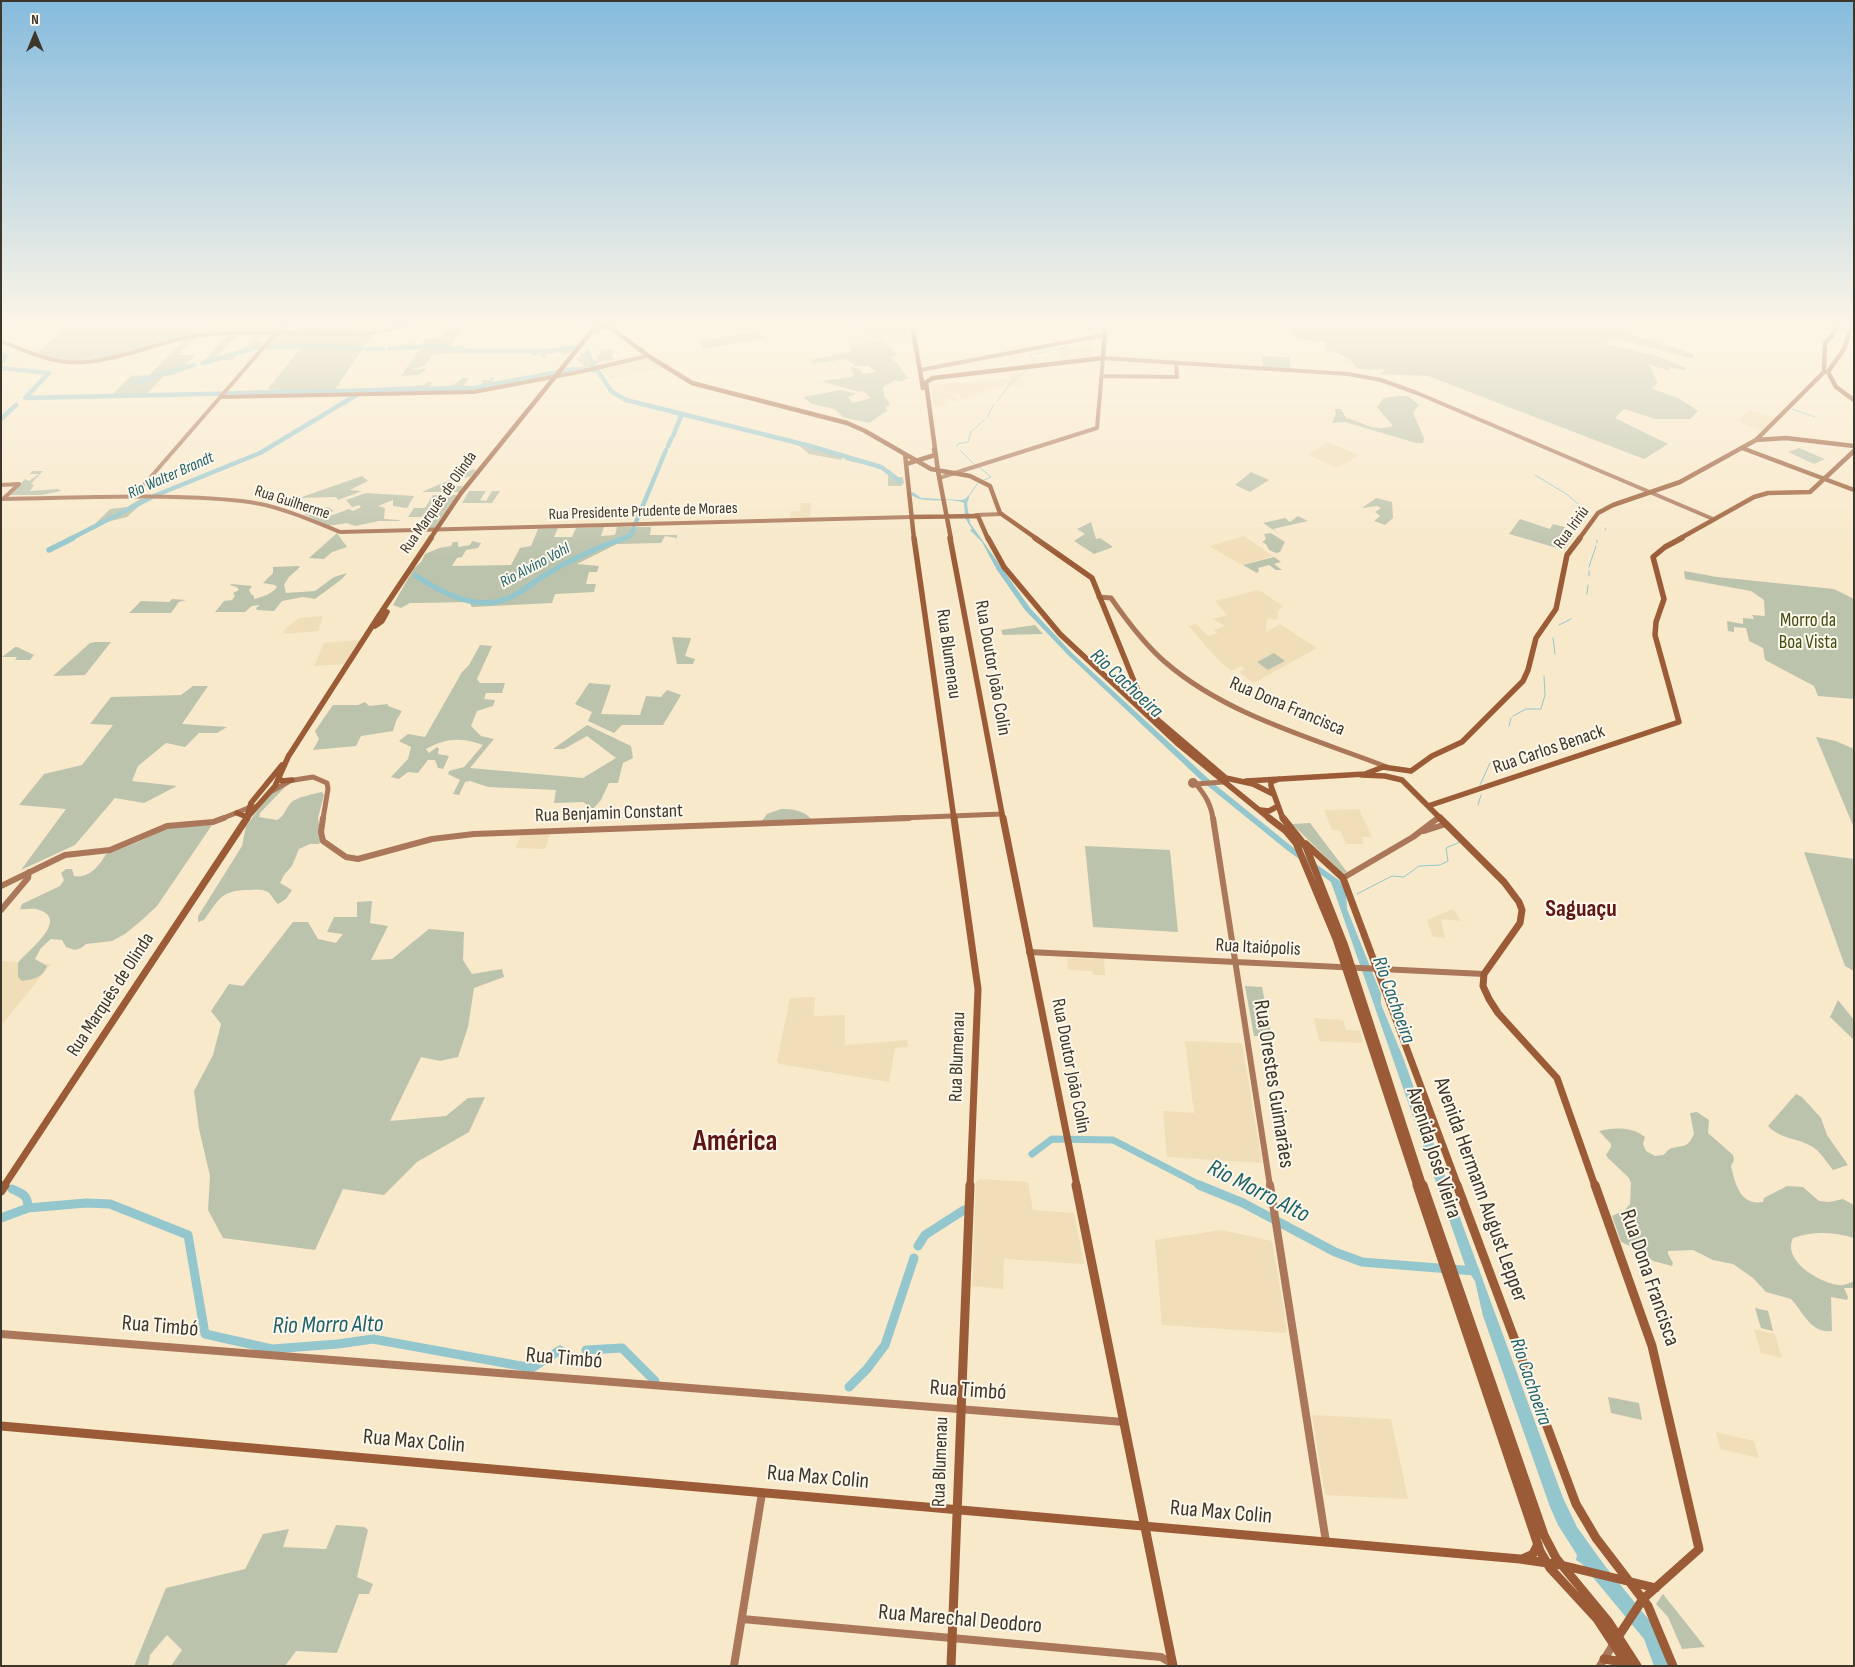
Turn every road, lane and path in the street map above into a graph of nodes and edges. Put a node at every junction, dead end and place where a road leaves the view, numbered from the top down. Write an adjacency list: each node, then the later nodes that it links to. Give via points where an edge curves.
1 (216, 403): 25 (main road)
2 (533, 403): 31 (main road, Rua Marquês de Olinda, via 463,490)
3 (769, 403): 13 (main road, via 847,423)
4 (929, 403): 14 (main road, Rua Doutor João Colin)
5 (1100, 403): 18 (main road, via 1098,428)
6 (1438, 403): 24 (main road)
7 (1794, 403): 8 (main road)
8 (1756, 440): 9 (main road, Rua Iririú, via 1786,438); 11 (main road, Rua Iririú)
9 (1846, 444): 10 (main road, Rua Iririú); 12 (main road)
10 (1854, 446)
11 (1742, 448): 21 (main road); 24 (main road, Rua Iririú, via 1680,482)
12 (1853, 451): 21 (main road)
13 (905, 454): 15 (main road); 16 (main road, Rua Blumenau)
14 (935, 457): 15 (main road); 17 (main road, Rua Doutor João Colin)
15 (917, 461): 16 (main road); 17 (main road)
16 (906, 464): 29 (main road, Rua Blumenau)
17 (938, 472): 19 (main road); 20 (main road, Rua Doutor João Colin)
18 (960, 472): 19 (main road); 26 (main road, via 992,487 997,508)
19 (951, 473): 20 (main road)
20 (939, 478): 28 (main road, Rua Doutor João Colin)
21 (1824, 479): 23 (main road); 30 (main road, via 1807,493 1768,493 1751,498)
22 (1, 484): 25 (main road, Rua Guilherme, via 19,484 4,499)
23 (1854, 490)
24 (1650, 492): 30 (main road); 39 (main road, Rua Iririú, via 1598,513 1569,552 1554,613 1536,638 1528,670 1520,684 1462,742 1410,771)
25 (135, 496): 32 (main road, Rua Guilherme, via 248,502 298,515)
26 (1002, 514): 27 (main road); 33 (main road, via 1092,578)
27 (976, 515): 28 (main road, Rua Presidente Prudente de Moraes); 36 (main road, Avenida José Vieira, via 981,519 998,559 1019,587 1060,634)
28 (946, 516): 29 (main road, Rua Presidente Prudente de Moraes); 58 (main road, Rua Doutor João Colin)
29 (911, 517): 31 (main road, Rua Presidente Prudente de Moraes); 59 (main road, Rua Blumenau)
30 (1713, 519): 55 (main road, Rua Carlos Benack, via 1654,555 1653,562 1664,599 1655,634 1679,722)
31 (436, 530): 32 (main road, Rua Presidente Prudente de Moraes); 37 (main road, Rua Marquês de Olinda)
32 (340, 532)
33 (1098, 594): 34 (main road); 35 (main road)
34 (1109, 597): 38 (main road, Rua Dona Francisca, via 1164,662 1230,705)
35 (1142, 699): 36 (main road, via 1130,692); 47 (main road, via 1158,720 1190,749 1222,775)
36 (1134, 704): 46 (main road, Avenida José Vieira)
37 (289, 755): 43 (main road, Rua Marquês de Olinda); 49 (main road, Rua Marquês de Olinda)
38 (1369, 760): 39 (main road, Rua Dona Francisca); 40 (main road, Rua Dona Francisca)
39 (1387, 767): 40 (main road, Rua Iririú)
40 (1377, 769): 41 (main road, Rua Iririú); 42 (main road, Rua Dona Francisca)
41 (1362, 775): 42 (main road); 44 (main road)
42 (1381, 776): 55 (main road, via 1402,780)
43 (279, 778): 45 (main road, via 282,781); 48 (main road, Rua Marquês de Olinda)
44 (1279, 779): 47 (main road); 51 (main road, via 1271,782)
45 (292, 780): 48 (main road, Rua Benjamin Constant); 50 (main road, Rua Benjamin Constant); 59 (main road, Rua Benjamin Constant, via 315,777 327,783 323,841 342,855 354,859 432,839 482,834)
46 (1215, 781): 56 (main road, Avenida José Vieira, via 1223,782); 72 (main road, Rua Orestes Guimarães, via 1196,784 1211,808)
47 (1237, 782): 51 (main road, via 1254,784)
48 (275, 786): 49 (main road, Rua Benjamin Constant); 50 (main road, Rua Marquês de Olinda)
49 (261, 793): 50 (main road); 53 (main road, Rua Marquês de Olinda)
50 (269, 793): 52 (main road, Rua Marquês de Olinda)
51 (1273, 794): 54 (main road, Avenida José Vieira)
52 (259, 803): 53 (main road); 60 (main road, Rua Marquês de Olinda)
53 (250, 805): 57 (main road); 60 (main road, Rua Marquês de Olinda); 62 (main road)
54 (1278, 806): 56 (main road, via 1270,811); 64 (main road, Avenida José Vieira)
55 (1428, 806): 61 (main road)
56 (1259, 810): 64 (main road, Avenida José Vieira)
57 (237, 813): 60 (main road); 62 (main road)
58 (1002, 814): 59 (main road, Rua Benjamin Constant); 71 (main road, Rua Doutor João Colin)
59 (953, 816): 79 (main road, Rua Blumenau, via 978,989)
60 (247, 817): 76 (main road, Rua Marquês de Olinda)
61 (1438, 817): 63 (main road); 65 (main road)
62 (217, 821): 67 (main road, via 166,826 115,849 65,855)
63 (1446, 824): 65 (main road); 75 (main road, via 1504,882 1518,901 1522,919 1518,930)
64 (1283, 826): 66 (main road, Avenida José Vieira); 73 (main road, Avenida José Vieira, via 1301,852)
65 (1420, 832): 68 (main road)
66 (1301, 839): 68 (main road, Avenida Hermann August Lepper); 73 (main road, Avenida José Vieira)
67 (29, 872): 69 (main road); 70 (main road, via 28,878)
68 (1343, 878): 74 (main road, Avenida Hermann August Lepper)
69 (1, 886)
70 (1, 910)
71 (1029, 952): 72 (main road, Rua Itaiópolis); 80 (main road, Rua Doutor João Colin)
72 (1235, 962): 73 (main road, Rua Itaiópolis); 85 (main road, Rua Orestes Guimarães)
73 (1352, 967): 74 (main road, Rua Itaiópolis); 77 (main road, Avenida José Vieira)
74 (1375, 969): 75 (main road, Rua Itaiópolis); 92 (main road, Avenida Hermann August Lepper, via 1572,1494 1596,1538)
75 (1487, 973): 93 (main road, Rua Dona Francisca, via 1482,979 1484,992 1493,1006 1557,1078 1652,1346 1699,1549)
76 (1, 1190)
77 (1448, 1270): 86 (main road, Avenida José Vieira); 89 (main road, Avenida José Vieira, via 1544,1535)
78 (1, 1334): 79 (main road, Rua Timbó)
79 (961, 1409): 80 (main road, Rua Timbó); 83 (main road, Rua Blumenau)
80 (1124, 1422): 84 (main road, Rua Doutor João Colin)
81 (1, 1426): 82 (main road, Rua Max Colin)
82 (762, 1493): 83 (main road, Rua Max Colin); 96 (main road)
83 (957, 1510): 84 (main road, Rua Max Colin); 97 (main road, Rua Blumenau)
84 (1145, 1526): 85 (main road, Rua Max Colin); 100 (main road, Rua Doutor João Colin)
85 (1326, 1542): 87 (main road, Rua Max Colin)
86 (1538, 1544): 87 (main road, via 1533,1554); 88 (main road, Avenida José Vieira)
87 (1521, 1559): 88 (main road, Rua Max Colin)
88 (1546, 1562): 89 (main road, Rua Max Colin); 94 (main road, Avenida José Vieira)
89 (1561, 1565): 90 (main road, Rua Max Colin); 91 (main road, Avenida José Vieira)
90 (1584, 1572): 91 (main road); 92 (main road, Rua Max Colin)
91 (1575, 1582): 94 (main road); 98 (main road, Avenida José Vieira, via 1602,1612)
92 (1629, 1582): 93 (main road); 95 (main road, Avenida Hermann August Lepper)
93 (1656, 1588): 95 (main road, Rua Dona Francisca)
94 (1575, 1594): 98 (main road, Avenida José Vieira)
95 (1641, 1601): 98 (main road, Rua Dona Francisca); 105 (main road, Avenida Hermann August Lepper, via 1652,1615)
96 (742, 1619): 97 (main road, Rua Marechal Deodoro); 101 (main road)
97 (952, 1638): 100 (main road, Rua Marechal Deodoro, via 1161,1657); 102 (main road, Rua Blumenau)
98 (1616, 1639): 99 (main road, Rua Dona Francisca); 103 (main road); 104 (main road)
99 (1602, 1662): 103 (main road, via 1617,1661)
100 (1173, 1665)
101 (734, 1666)
102 (951, 1666)
103 (1626, 1666)
104 (1637, 1666)
105 (1673, 1666)

